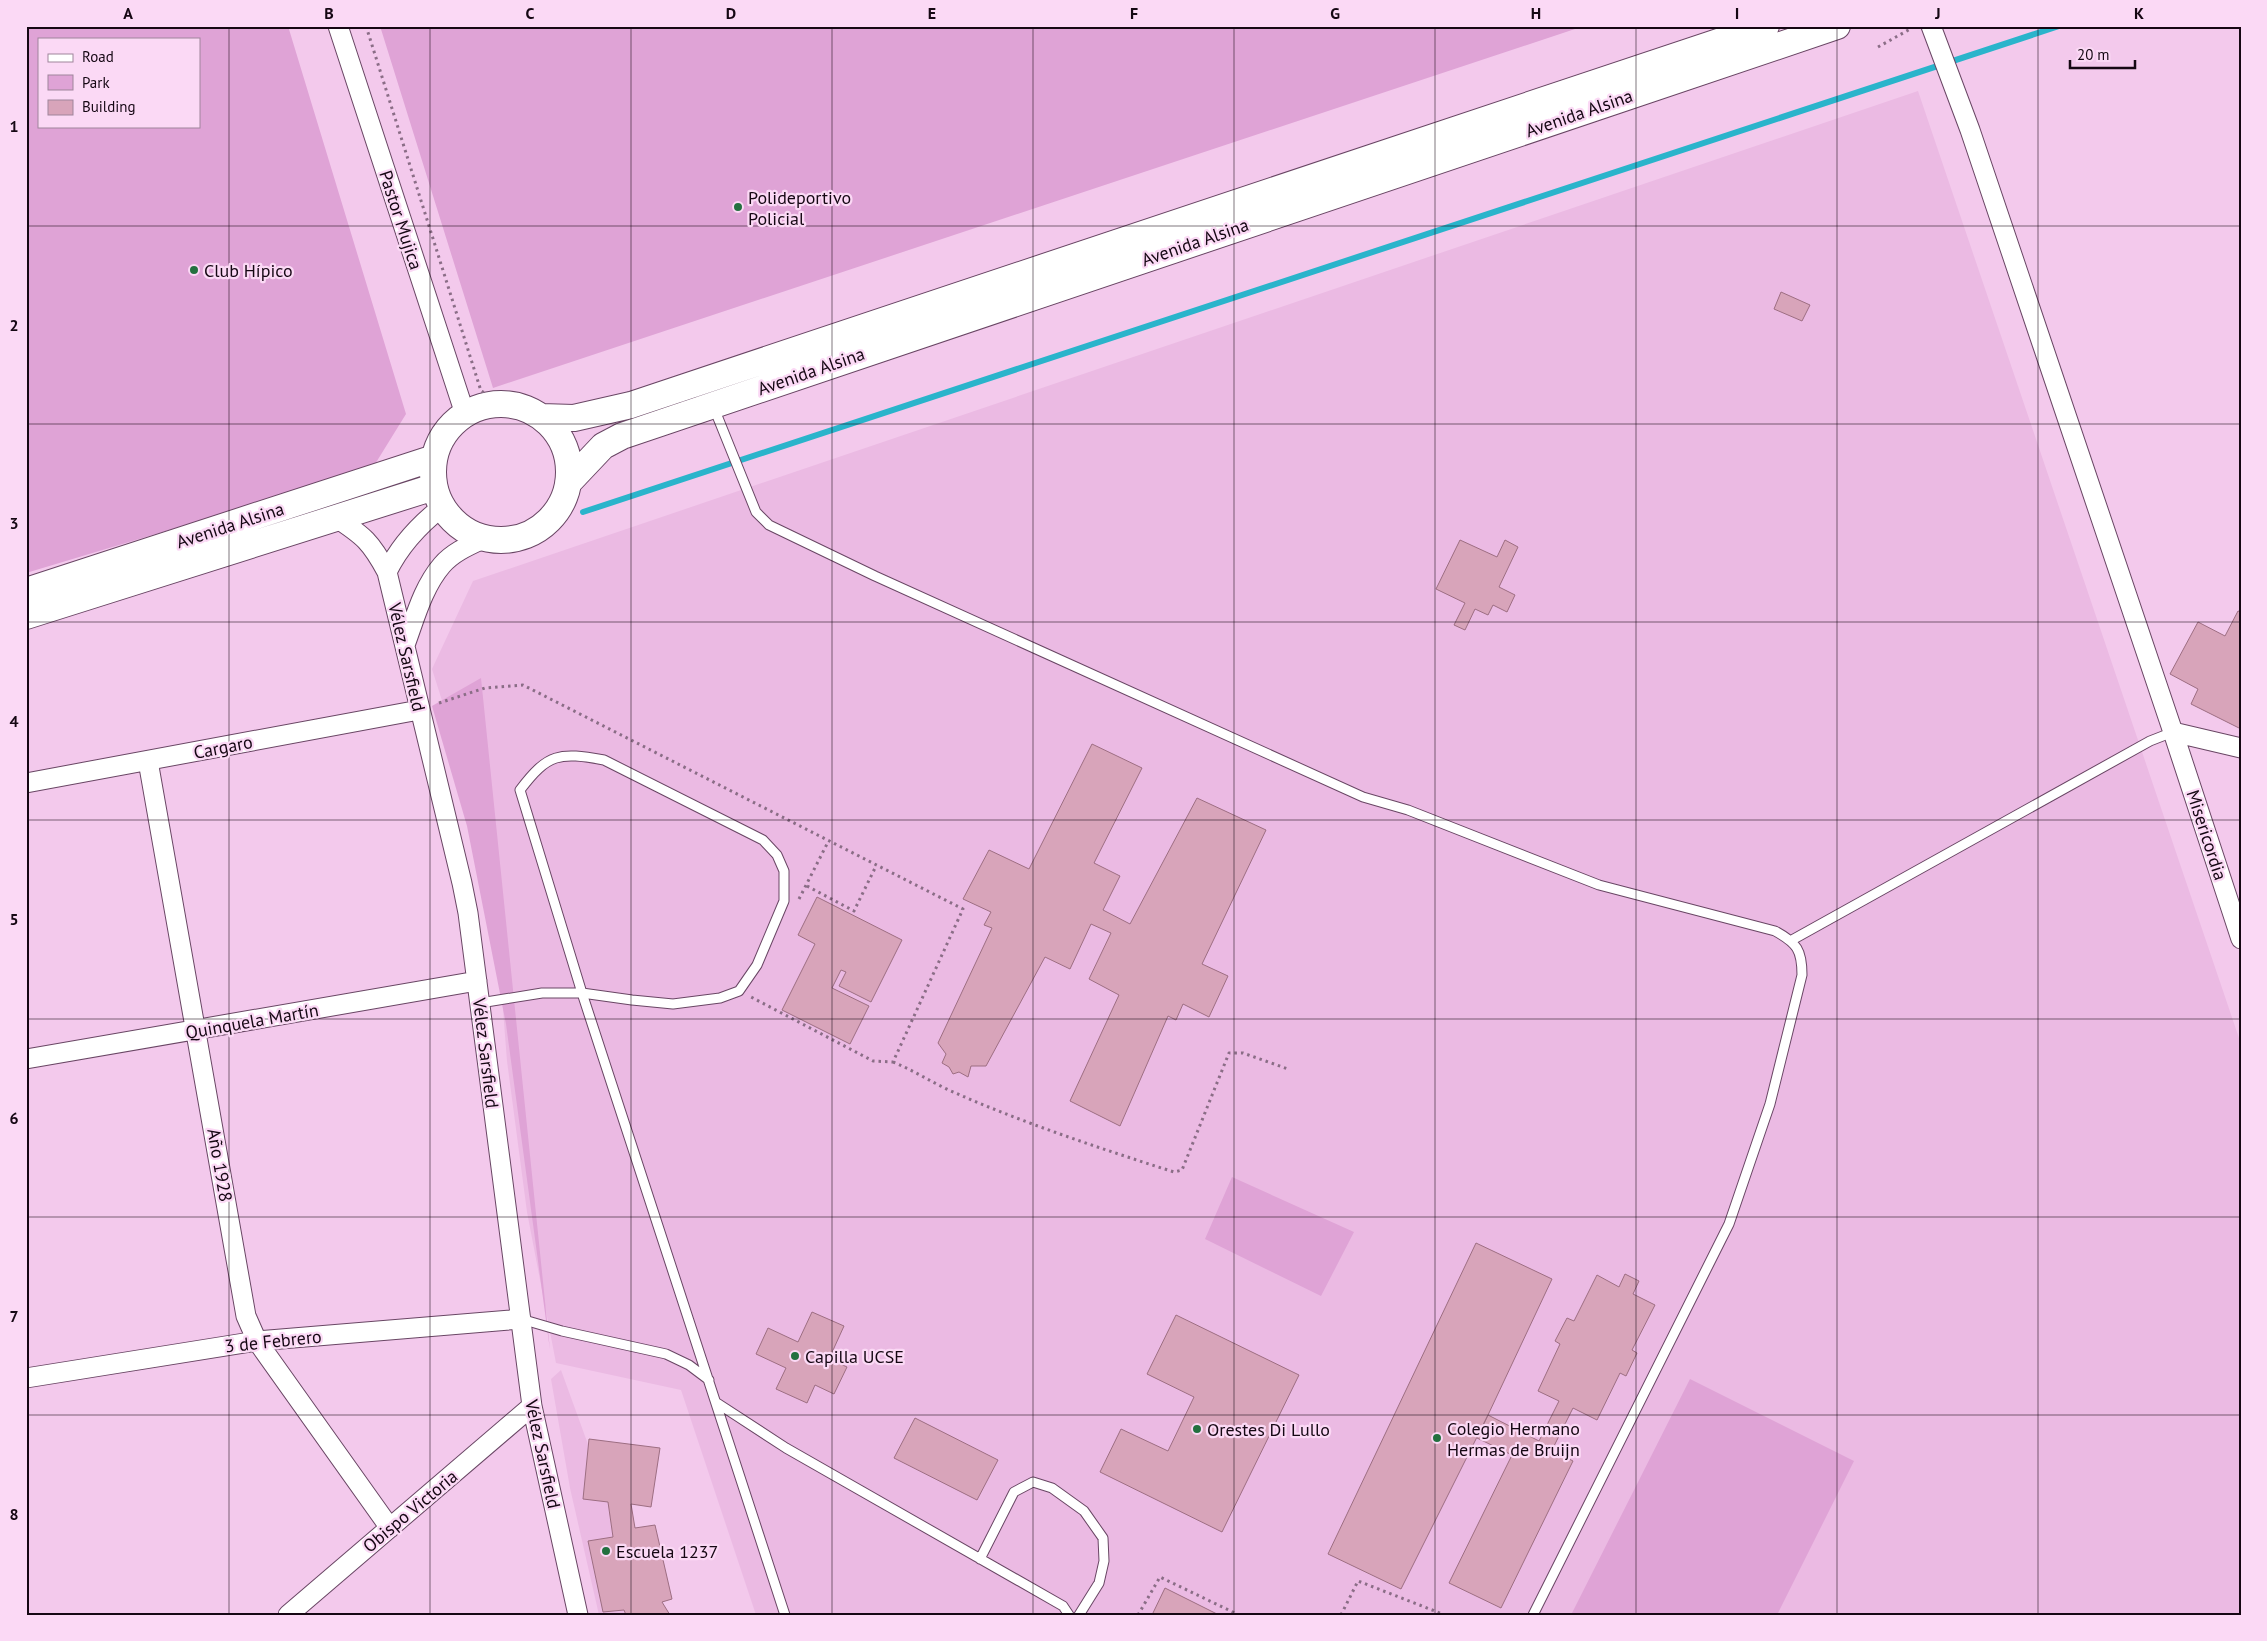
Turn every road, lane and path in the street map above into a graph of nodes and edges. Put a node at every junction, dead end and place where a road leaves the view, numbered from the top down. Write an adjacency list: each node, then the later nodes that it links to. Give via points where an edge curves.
1 (338, 26): 10 (street, Pastor Mujica)
2 (366, 26): 9 (path, via 481,391 498,394)
3 (1766, 26): 9 (main road, Avenida Alsina, via 631,405 574,418)
4 (1837, 26): 8 (main road, Avenida Alsina)
5 (1916, 26): 7 (path)
6 (1931, 26): 21 (street, Misericordia, via 1970,130)
7 (1878, 46)
8 (712, 404): 12 (main road, Avenida Alsina, via 603,446); 30 (lane, via 756,512 769,525 1363,797 1408,810 1599,885 1775,930)
9 (536, 411): 10 (main road, via 503,404 483,406); 12 (main road, via 555,430 564,446 569,464)
10 (465, 414): 11 (main road, via 440,441)
11 (434, 458): 13 (main road); 17 (main road, Avenida Alsina)
12 (568, 483): 15 (main road, via 561,504 547,521 529,534 507,540)
13 (438, 497): 14 (main road, Avenida Alsina); 15 (main road, via 454,521); 16 (street, via 424,521 397,552)
14 (336, 517): 16 (street, Vélez Sarsfield, via 372,545); 18 (main road, Avenida Alsina)
15 (485, 538): 19 (street, via 443,564 429,584)
16 (387, 572): 19 (street, Vélez Sarsfield)
17 (26, 591)
18 (26, 616)
19 (405, 646): 20 (street, Vélez Sarsfield)
20 (419, 710): 23 (street, Cargaro); 31 (street, Vélez Sarsfield, via 462,883)
21 (2173, 732): 22 (street); 29 (street, Misericordia); 30 (lane, via 2150,741)
22 (2241, 748)
23 (148, 761): 24 (street, Cargaro); 35 (street, Año 1928)
24 (26, 783)
25 (828, 842): 27 (path)
26 (876, 866): 27 (path, via 854,911)
27 (807, 886): 28 (path, via 799,900)
28 (784, 901): 32 (lane, via 757,965); 33 (lane, via 784,871 777,855 763,840 604,760 575,755 551,759 536,769 520,790)
29 (2241, 939)
30 (1792, 940): 57 (lane, via 1802,957 1802,976 1770,1104 1729,1224)
31 (477, 981): 34 (street, Vélez Sarsfield); 35 (street, Quinquela Martín)
32 (739, 991): 33 (lane, via 720,998 673,1004); 37 (path)
33 (582, 993): 34 (lane, via 542,993); 43 (lane)
34 (480, 1003): 40 (street, Vélez Sarsfield)
35 (197, 1031): 36 (street, Quinquela Martín); 41 (street, Año 1928, via 246,1316)
36 (26, 1060)
37 (873, 1061)
38 (893, 1062): 39 (path, via 950,1090 1088,1144 1174,1172 1182,1170 1230,1053 1243,1052)
39 (1288, 1069)
40 (521, 1319): 41 (street, 3 de Febrero); 43 (lane, via 666,1354); 45 (street, Vélez Sarsfield)
41 (257, 1341): 42 (street, 3 de Febrero); 46 (street, Año 1928)
42 (26, 1378)
43 (709, 1380): 44 (lane)
44 (717, 1403): 47 (lane, via 786,1448); 50 (lane)
45 (532, 1406): 46 (street, Obispo Victoria); 49 (street, Vélez Sarsfield)
46 (390, 1528): 48 (street, Obispo Victoria)
47 (980, 1559): 51 (lane, via 1063,1606); 52 (lane, via 1014,1492 1033,1482 1052,1488 1084,1510 1103,1538 1104,1560 1099,1583)
48 (288, 1615)
49 (578, 1615)
50 (785, 1615)
51 (1069, 1615)
52 (1079, 1615)
53 (1138, 1615): 54 (path, via 1160,1577)
54 (1240, 1615)
55 (1341, 1615): 56 (path, via 1358,1581)
56 (1445, 1615)
57 (1533, 1615)

